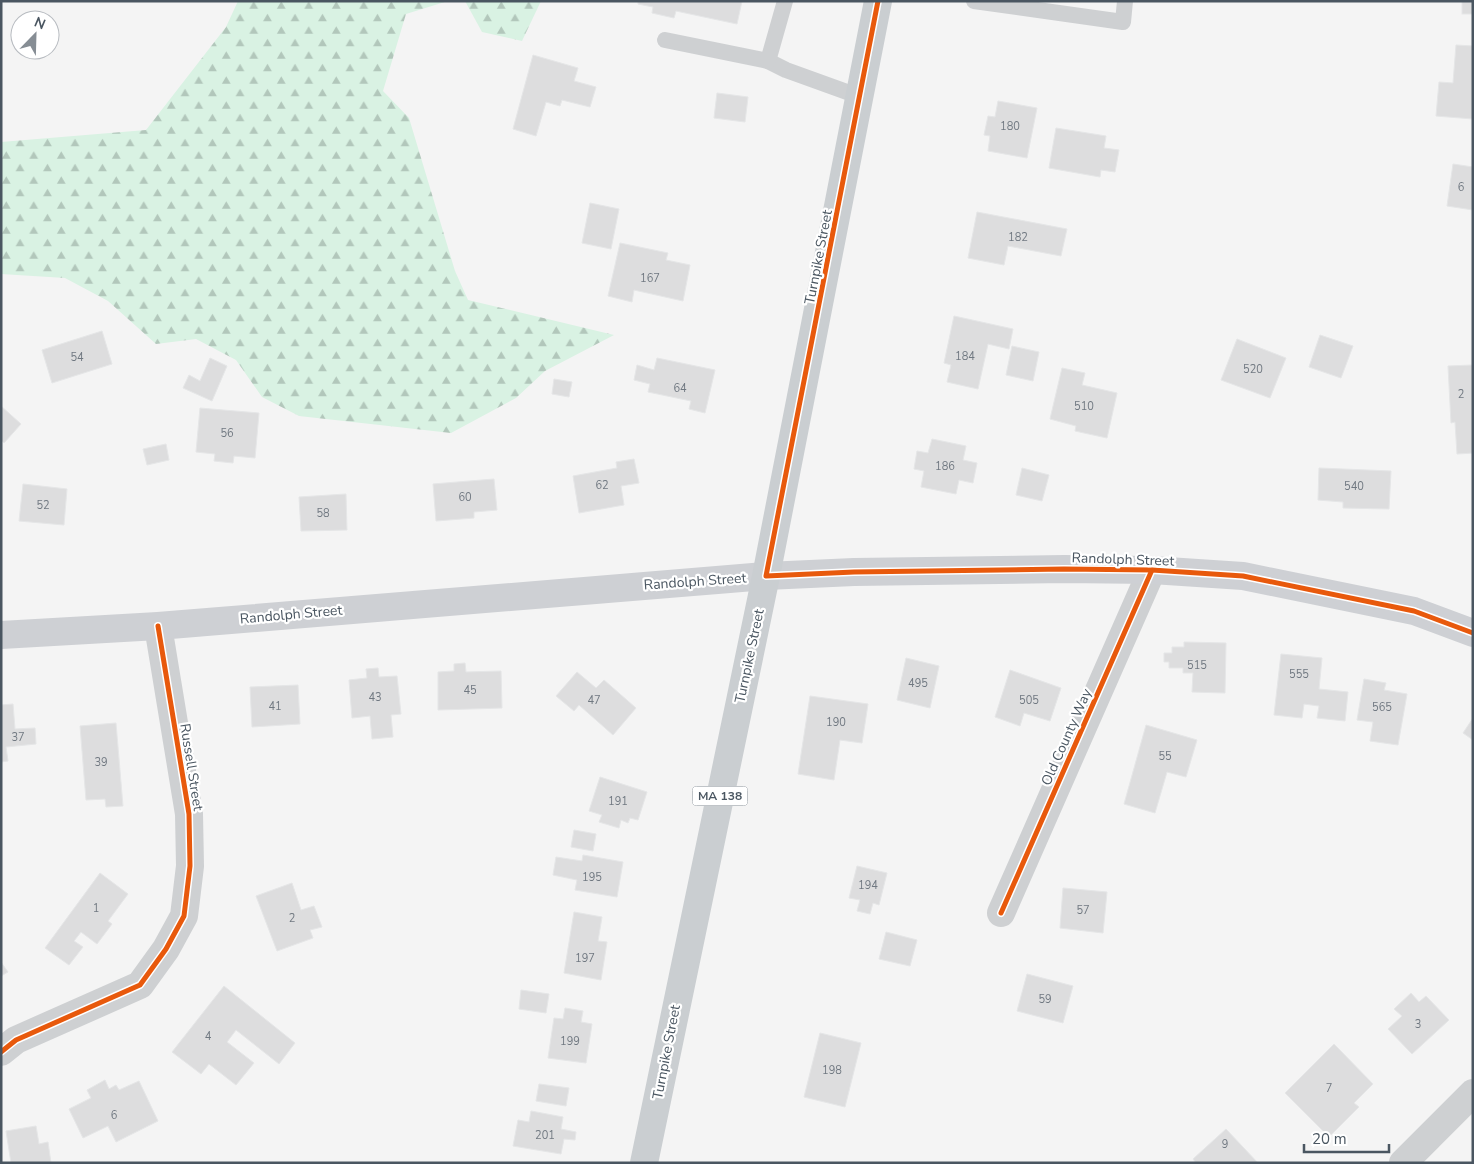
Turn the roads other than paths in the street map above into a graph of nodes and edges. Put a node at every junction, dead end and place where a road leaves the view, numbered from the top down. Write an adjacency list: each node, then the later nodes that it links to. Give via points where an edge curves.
1 (785, 1): 6 (lane)
2 (878, 1): 7 (main road, Turnpike Street / MA 138)
3 (974, 1): 4 (lane, via 1123,22)
4 (1125, 1)
5 (666, 40): 6 (lane)
6 (768, 61): 7 (lane)
7 (858, 96): 9 (main road, Turnpike Street / MA 138)
8 (1152, 570): 9 (main road, Randolph Street, via 884,571); 11 (main road, Randolph Street, via 1243,576 1414,611); 13 (street, Old County Way)
9 (766, 576): 10 (main road, Randolph Street); 16 (main road, Turnpike Street / MA 138)
10 (158, 626): 12 (main road, Randolph Street); 14 (street, Russell Street, via 189,814 190,866 184,916 166,949 140,984 16,1040)
11 (1473, 633)
12 (1, 635)
13 (1001, 913)
14 (1, 1052)
15 (1473, 1093): 17 (street)
16 (644, 1163)
17 (1402, 1163)

